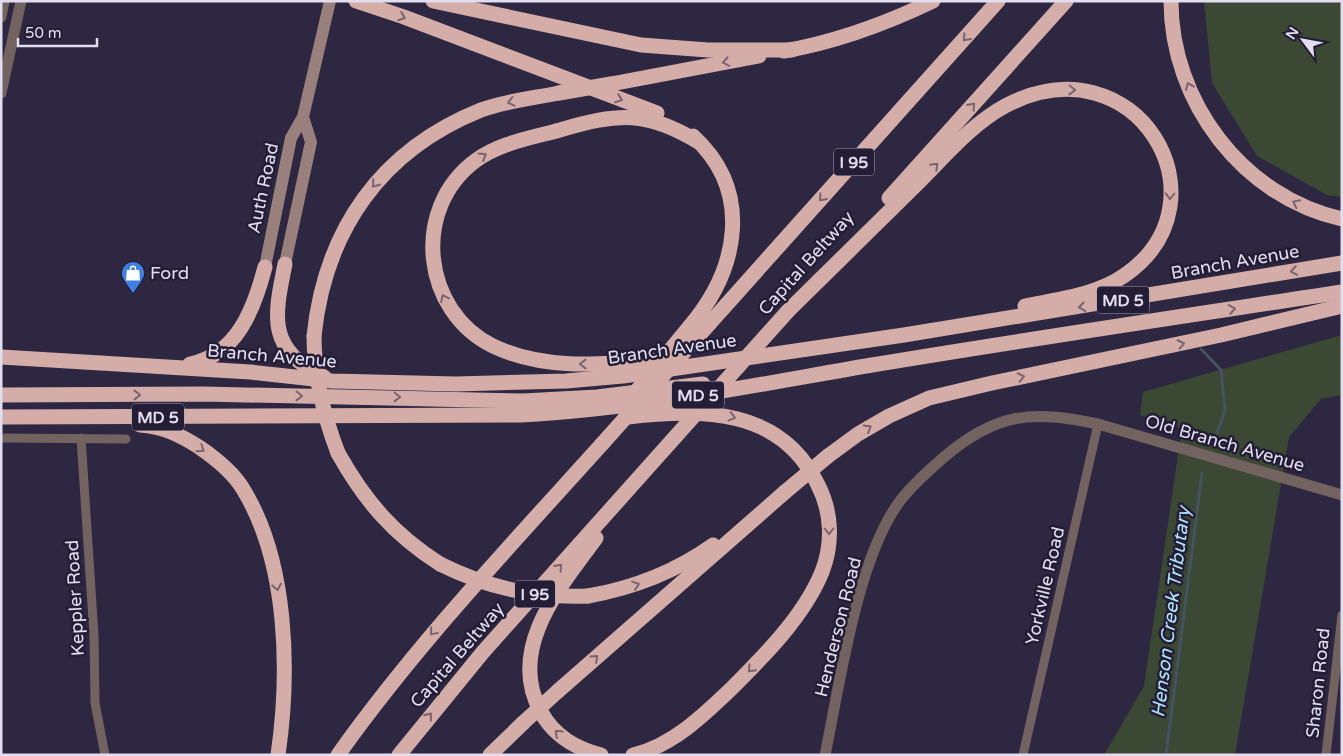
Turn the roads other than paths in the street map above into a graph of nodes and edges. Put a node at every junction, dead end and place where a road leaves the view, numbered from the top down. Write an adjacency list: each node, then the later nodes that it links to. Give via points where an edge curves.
1 (21, 1): 14 (street)
2 (330, 1): 15 (main road, Auth Road)
3 (356, 1): 16 (highway, one-way to 16, via 662,116 684,128)
4 (433, 1): 11 (highway)
5 (458, 1): 11 (highway)
6 (933, 1): 13 (highway, via 891,21)
7 (998, 1): 39 (highway, Capital Beltway / I 95, one-way to 39, bridge, via 710,324)
8 (1066, 1): 23 (highway, Capital Beltway / I 95, one-way to 8)
9 (1171, 1): 17 (highway, one-way to 9, via 1310,210 1264,184 1222,145 1199,109 1185,78 1173,30)
10 (6, 2): 12 (street)
11 (472, 10): 13 (highway, via 641,45 708,50)
12 (1, 17)
13 (792, 50): 40 (highway, one-way to 40, bridge, via 483,109 422,140 375,182 343,232 323,284 314,336 314,363 327,425 355,484 395,530 440,564 463,575 512,591 554,596 588,596 625,588 675,569)
14 (1, 93)
15 (303, 117): 19 (main road, Auth Road, via 310,142); 20 (main road, Auth Road, via 291,138)
16 (700, 143): 25 (highway, one-way to 16, via 585,365 556,362 517,355 493,346 462,324 441,293 431,254 435,218 449,188 488,152 609,117 654,120); 39 (highway, bridge, via 724,176 730,195 733,229 723,272 705,308)
17 (1342, 219)
18 (1342, 263): 24 (highway, Branch Avenue / MD 5, one-way to 24)
19 (285, 264): 29 (highway, via 277,303 282,343 294,358)
20 (265, 267): 28 (highway, via 245,323 228,346 214,356)
21 (1342, 292): 27 (highway, MD 5, one-way to 21)
22 (1342, 306): 40 (highway, one-way to 22, bridge, via 858,434 929,398)
23 (788, 311): 24 (highway, one-way to 24, via 975,127 1006,106 1051,90 1071,89 1106,95 1136,114 1148,128 1166,162 1170,199 1162,231 1140,263 1098,289); 35 (highway, Capital Beltway / I 95, bridge)
24 (904, 335): 25 (highway, Branch Avenue / MD 5)
25 (789, 351): 29 (highway, Branch Avenue / MD 5, via 622,376 566,380 456,384)
26 (1, 357): 28 (highway, Branch Avenue / MD 5)
27 (873, 365): 30 (highway, one-way to 27, via 203,394 523,401 598,396); 31 (highway, MD 5, via 623,408 521,416)
28 (176, 367): 29 (highway, Branch Avenue / MD 5)
29 (332, 381)
30 (1, 395)
31 (457, 416): 33 (highway, MD 5); 49 (highway, one-way to 49, via 569,420 687,411 722,414 745,420 780,437 794,448 806,462 825,497 829,517 827,555 822,573 797,614 767,651 718,701 663,744)
32 (1, 417): 33 (highway, MD 5)
33 (71, 418): 44 (highway, one-way to 44, via 156,426 208,453 242,487 257,515 277,586 285,672)
34 (1098, 424): 41 (street, Old Branch Avenue); 50 (street, Henderson Road, via 1061,416 1012,418 984,429 950,452 900,501 885,526 869,568 855,616); 51 (street, Yorkville Road)
35 (676, 436): 46 (highway, Capital Beltway / I 95, one-way to 35, via 482,652); 48 (highway, one-way to 35, via 565,740 544,718 534,701 530,684 533,646 544,614 564,582)
36 (1, 438): 37 (street)
37 (82, 438): 38 (street); 43 (street, Keppler Road, via 95,703)
38 (126, 439)
39 (596, 444): 45 (highway, Capital Beltway / I 95, one-way to 45, via 400,671)
40 (785, 492): 47 (highway, one-way to 40, bridge, via 558,691)
41 (1342, 496)
42 (1342, 615): 52 (street, Sharon Road)
43 (105, 755)
44 (278, 755)
45 (338, 755)
46 (399, 755)
47 (490, 755)
48 (601, 755)
49 (633, 755)
50 (825, 755)
51 (1023, 755)
52 (1326, 755)

